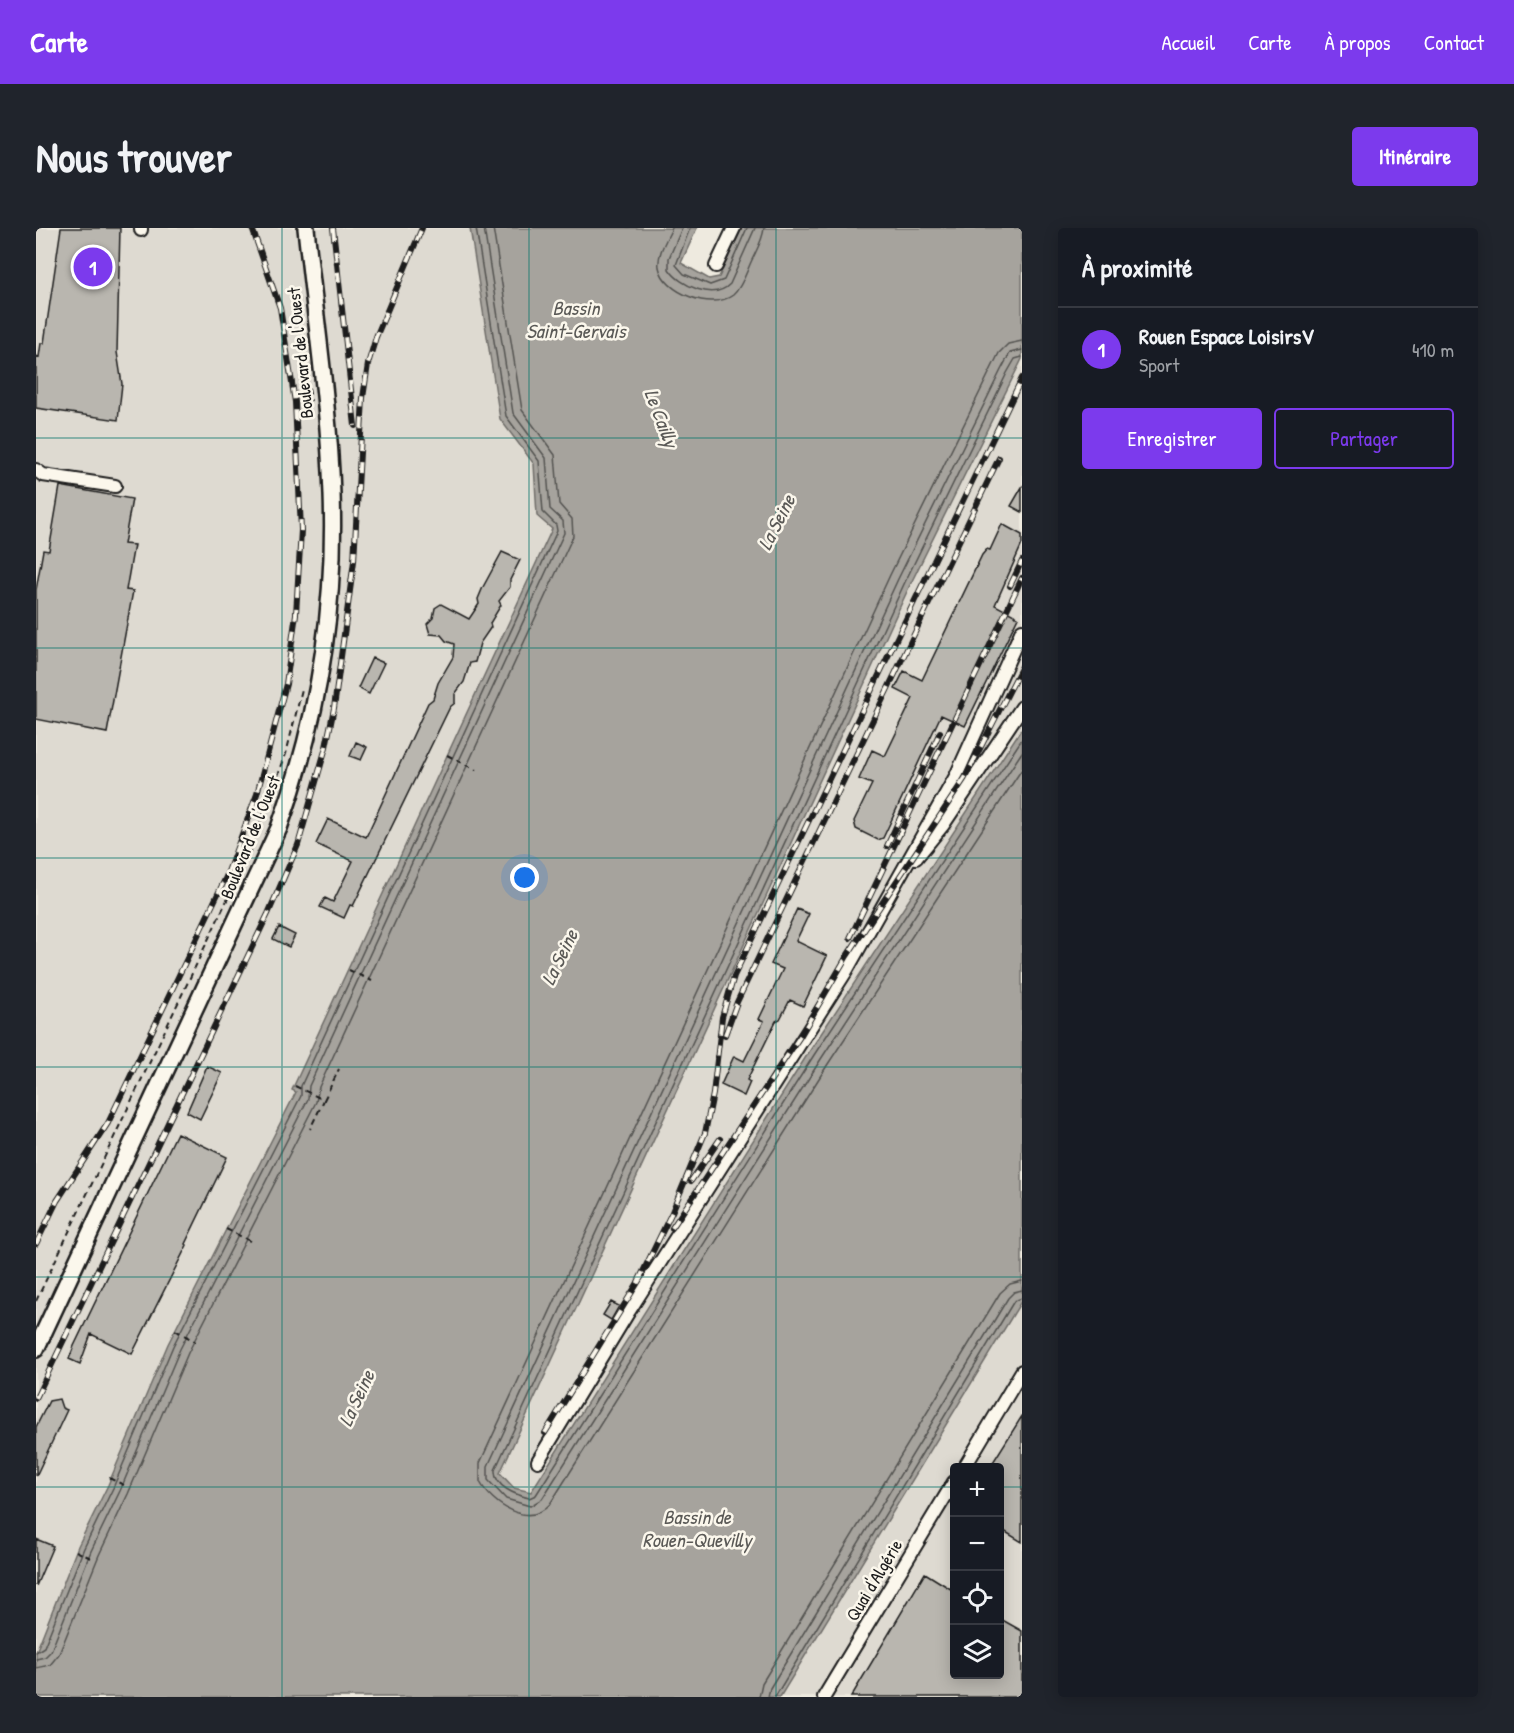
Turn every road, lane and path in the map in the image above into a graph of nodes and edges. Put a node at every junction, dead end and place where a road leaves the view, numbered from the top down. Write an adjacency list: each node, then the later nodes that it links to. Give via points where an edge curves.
1 (306, 228): 25 (main road, Boulevard de l'Ouest, via 333,511 332,584 321,675 304,753 279,828)
2 (734, 228): 3 (street)
3 (716, 266)
4 (309, 382): 5 (path)
5 (312, 411)
6 (36, 470): 7 (street, via 43,475)
7 (115, 486)
8 (1022, 630): 13 (street, via 956,777)
9 (303, 687): 22 (path, via 286,754 248,856)
10 (1022, 707): 13 (street, via 943,825)
11 (447, 755): 12 (path)
12 (476, 770)
13 (894, 885): 27 (street, via 845,973 635,1301)
14 (349, 970): 15 (path)
15 (372, 981)
16 (339, 1070): 18 (path)
17 (294, 1086): 18 (path)
18 (324, 1100): 19 (path)
19 (310, 1129)
20 (226, 1229): 21 (path)
21 (250, 1241)
22 (36, 1301)
23 (175, 1330): 24 (path)
24 (196, 1342)
25 (36, 1349)
26 (1022, 1371): 28 (street)
27 (538, 1461)
28 (966, 1463)
29 (109, 1478): 30 (path)
30 (126, 1486)
31 (950, 1489): 34 (street, Quai d'Algérie)
32 (76, 1551): 33 (path)
33 (93, 1559)
34 (824, 1697)

